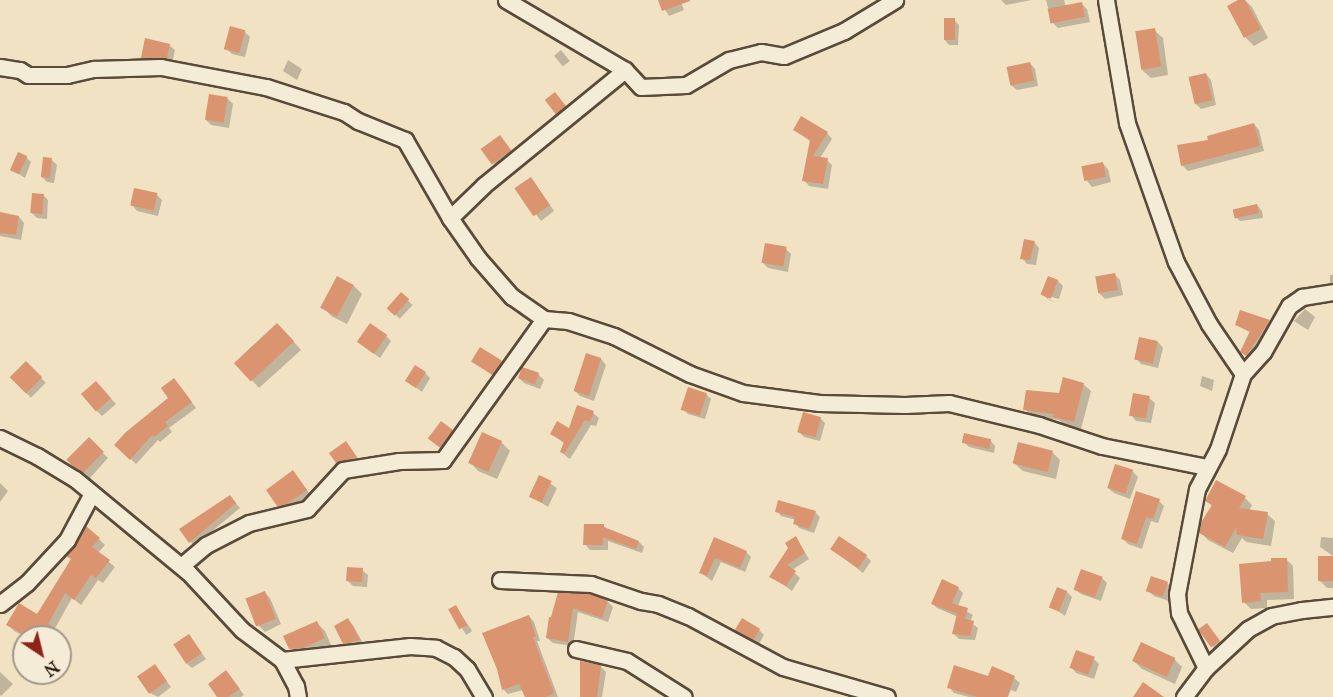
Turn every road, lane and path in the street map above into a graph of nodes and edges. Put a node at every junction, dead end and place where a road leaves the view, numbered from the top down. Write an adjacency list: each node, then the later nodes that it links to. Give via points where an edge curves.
1 (506, 0): 5 (street)
2 (895, 0): 5 (street, via 844,31 784,56 761,52 729,60 686,86 641,87)
3 (1106, 0): 9 (street, via 1127,123 1176,262 1209,324)
4 (0, 67): 6 (street, via 28,75 67,75 94,69 161,67 266,87 344,112 358,122 405,140)
5 (625, 70): 6 (street, via 484,185)
6 (450, 218): 8 (street, via 512,297)
7 (1333, 292): 9 (street, via 1302,297 1289,306 1263,352)
8 (544, 319): 11 (street, via 568,321 614,336 690,374 743,393 819,403 949,403 1102,446); 13 (street, via 443,460 399,461 344,470 307,508 249,524 206,545)
9 (1244, 374): 11 (street, via 1218,448)
10 (0, 438): 12 (street, via 75,479)
11 (1206, 467): 19 (street, via 1197,489 1177,594 1179,613)
12 (91, 495): 13 (street); 15 (street, via 67,540 27,583)
13 (181, 566): 18 (street, via 242,630)
14 (500, 580): 23 (street, via 591,584 658,604 783,667)
15 (0, 604)
16 (1333, 608): 19 (street, via 1271,616 1248,629)
17 (576, 649): 22 (street, via 627,661)
18 (282, 660): 20 (street); 21 (street, via 410,646 436,648 467,669)
19 (1206, 668): 24 (street)
20 (298, 697)
21 (484, 697)
22 (684, 697)
23 (887, 697)
24 (1184, 697)

